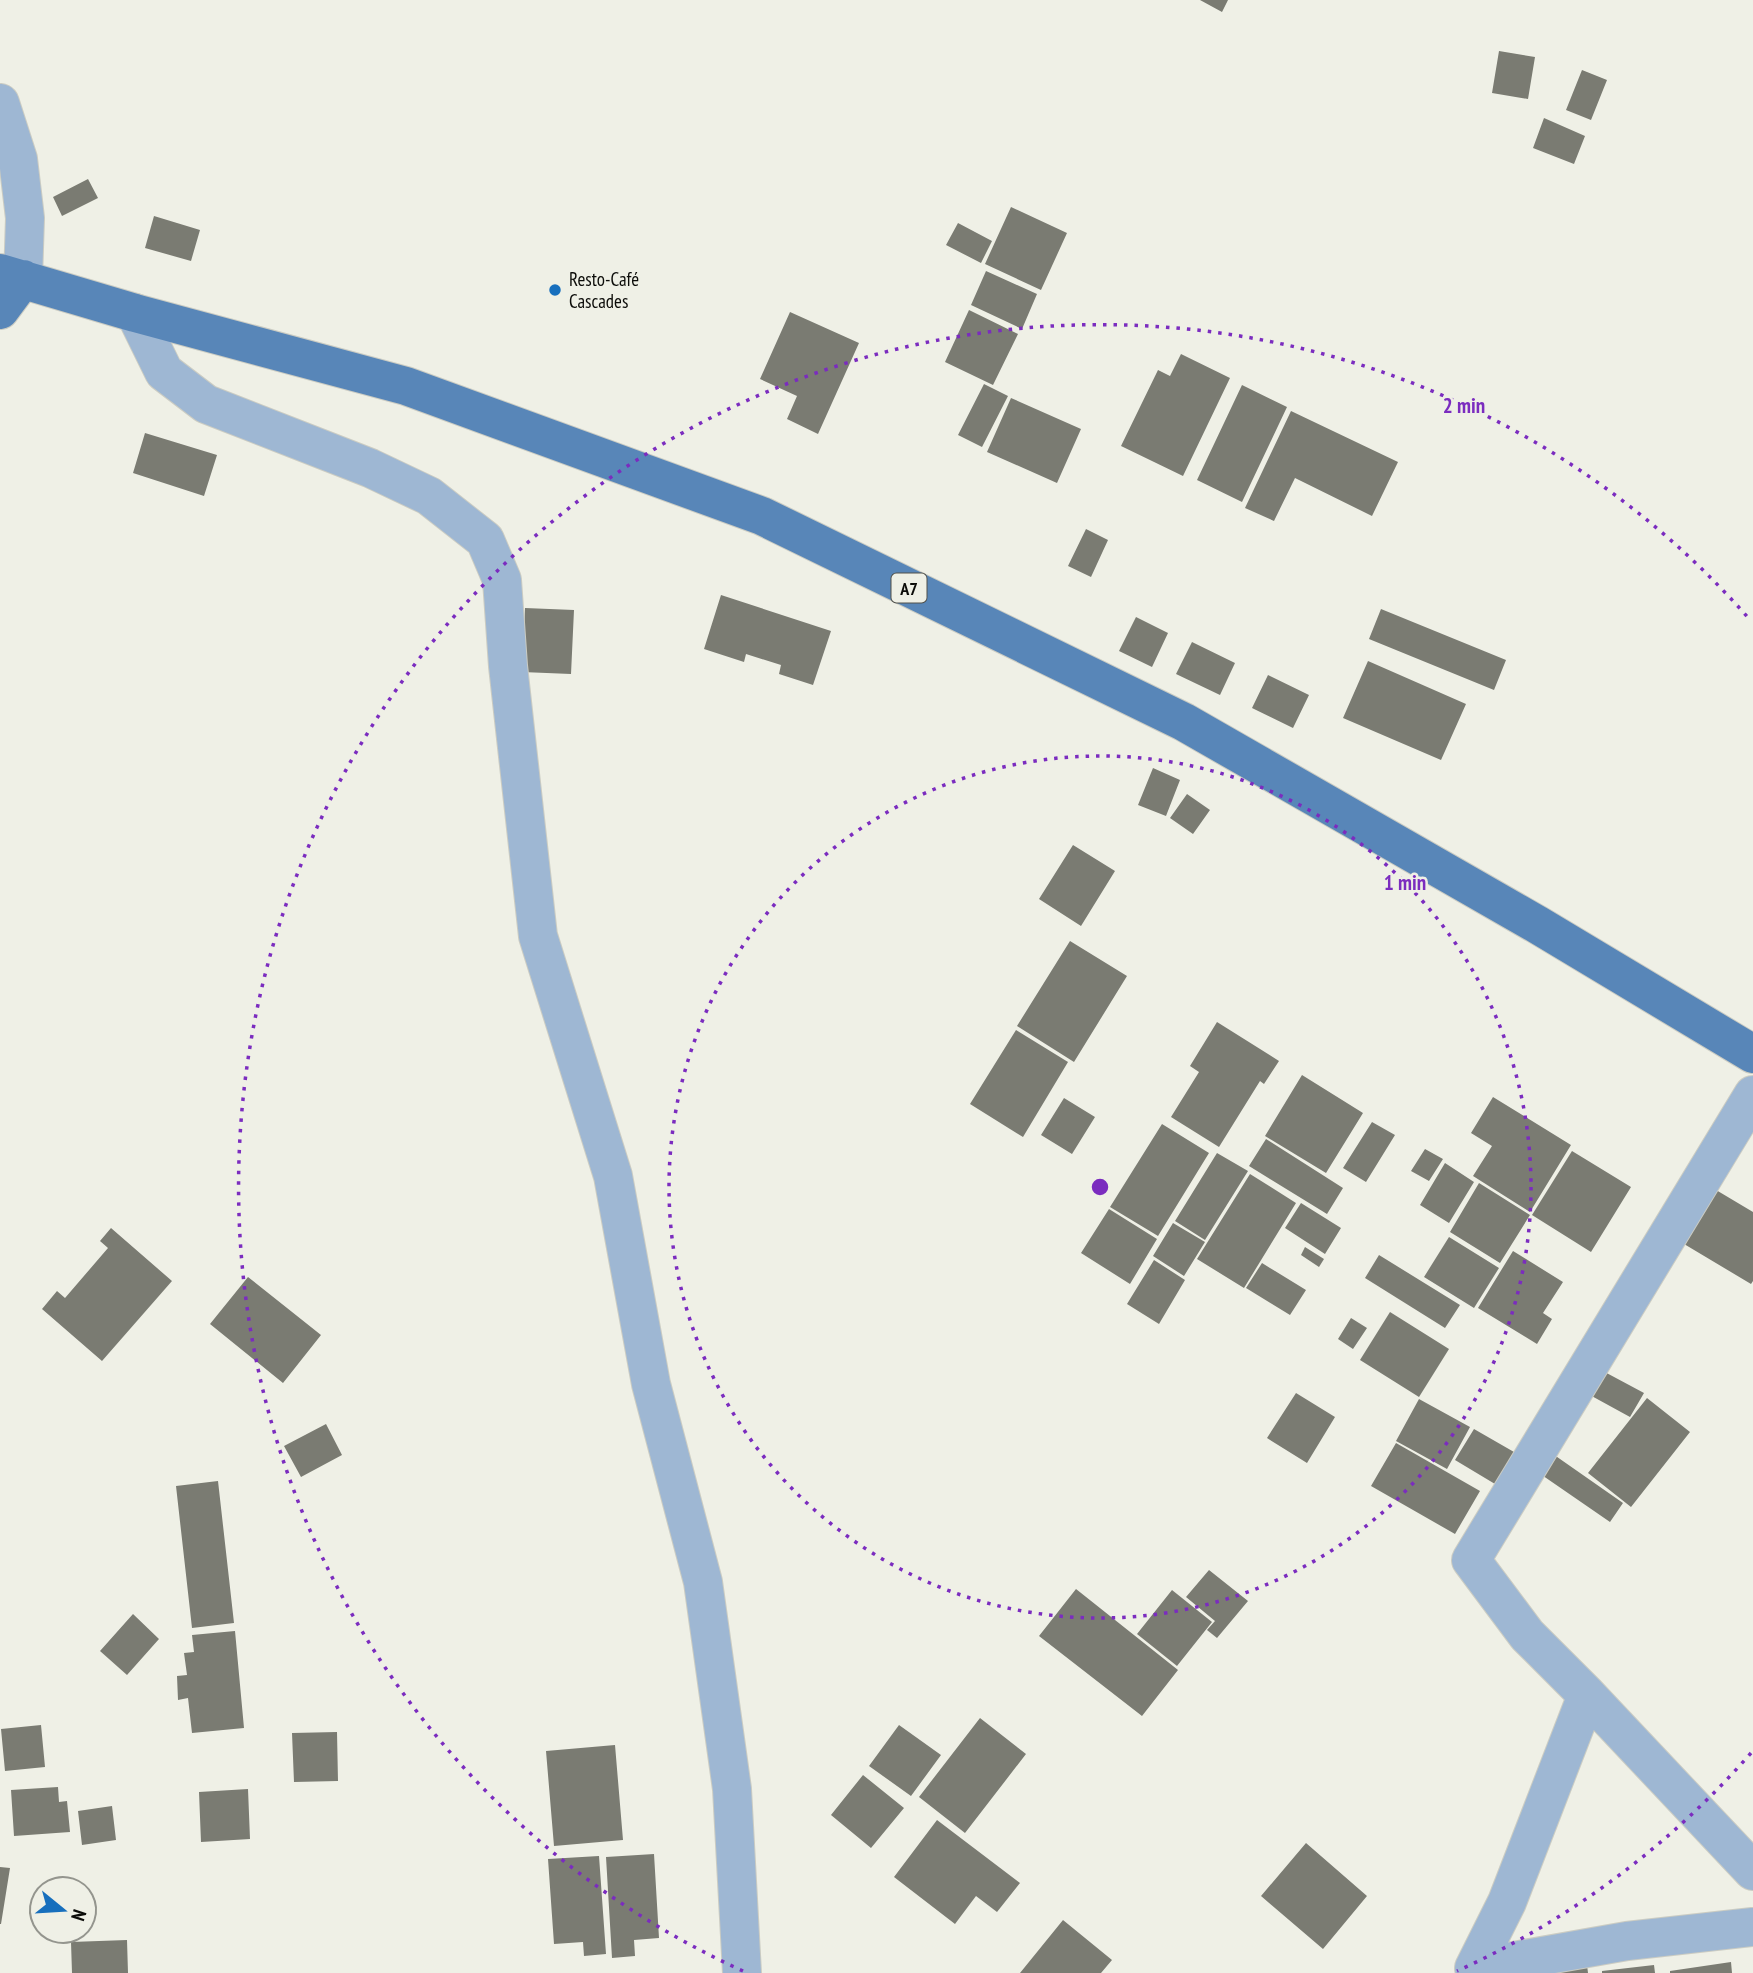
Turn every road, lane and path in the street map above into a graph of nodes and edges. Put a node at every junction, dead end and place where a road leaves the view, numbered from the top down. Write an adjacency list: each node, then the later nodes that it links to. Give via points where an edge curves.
1 (0, 103): 2 (street, via 18,159 25,218)
2 (11, 276): 3 (main road); 4 (main road, A7)
3 (0, 310)
4 (135, 313): 5 (main road, A7, via 406,386 762,516 1184,722); 10 (street, via 164,372 206,404 429,496 485,540 502,580 538,936 613,1176 651,1384 703,1582 732,1789)
5 (1753, 1054)
6 (1753, 1095): 7 (street, via 1471,1560 1527,1635)
7 (1587, 1695): 8 (street); 9 (street, via 1507,1902 1474,1968 1627,1941)
8 (1753, 1871)
9 (1753, 1927)
10 (742, 1973)

